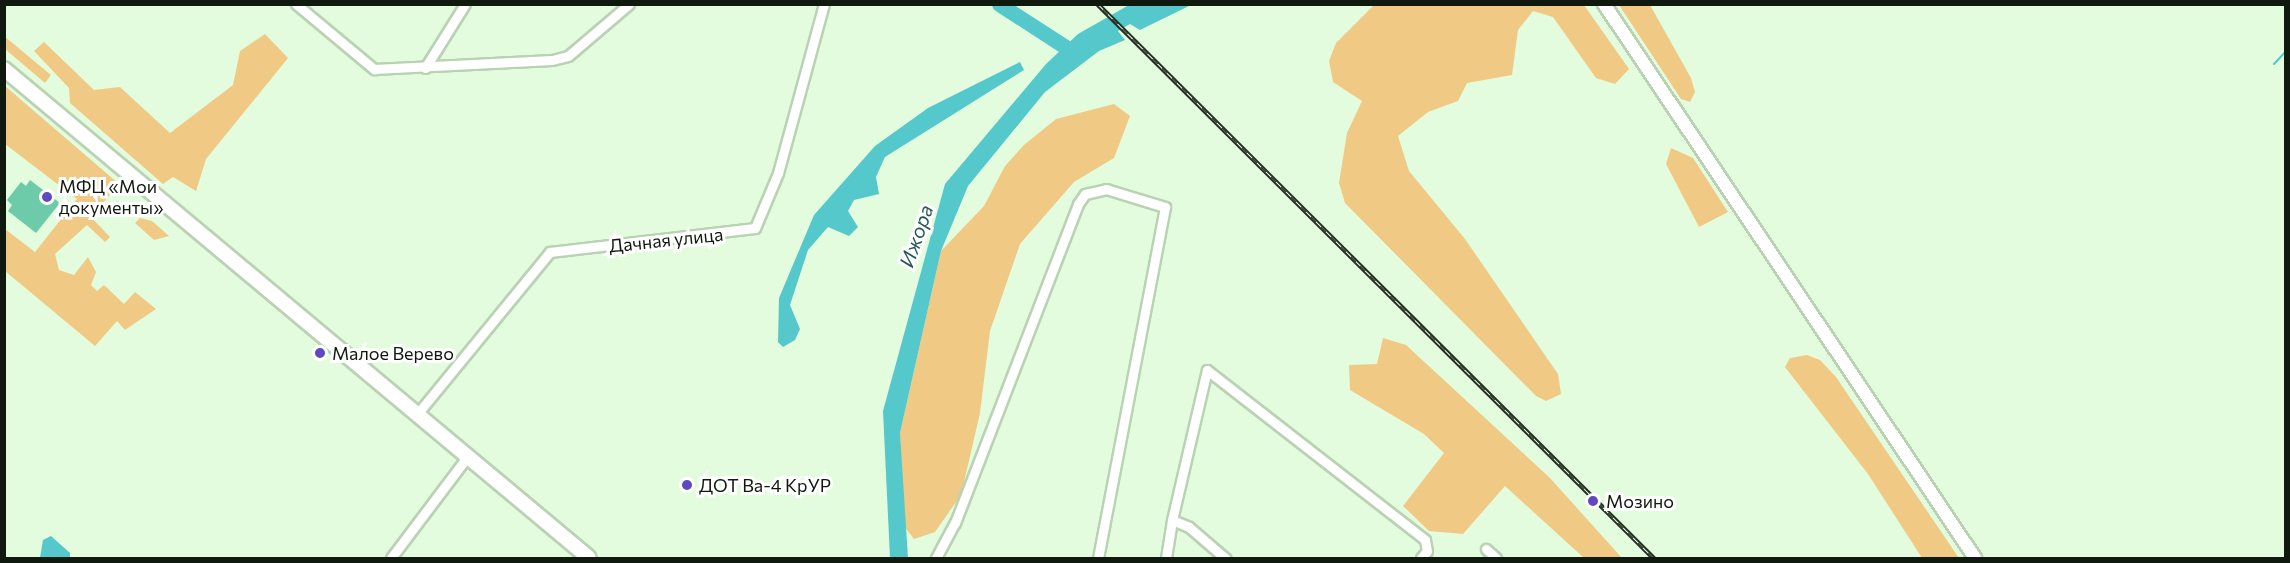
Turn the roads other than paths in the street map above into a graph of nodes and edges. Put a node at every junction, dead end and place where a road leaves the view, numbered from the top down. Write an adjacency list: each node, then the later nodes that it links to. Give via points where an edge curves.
1 (296, 4): 6 (street, via 374,69)
2 (465, 4): 6 (street)
3 (629, 4): 6 (street, via 568,56)
4 (824, 4): 8 (street, Дачная улица, via 778,172 755,228 549,252)
5 (1604, 4): 20 (street)
6 (425, 68)
7 (4, 69): 8 (main road)
8 (418, 413): 9 (main road)
9 (468, 456): 12 (street); 13 (main road)
10 (1172, 520): 16 (street); 17 (street, via 1189,526); 18 (street, via 1207,370 1425,540 1427,551)
11 (1486, 549): 19 (street)
12 (391, 558)
13 (589, 558)
14 (936, 558): 15 (street, via 955,524 1078,204 1085,194 1106,189 1165,207)
15 (1098, 558)
16 (1166, 558)
17 (1225, 558)
18 (1421, 558)
19 (1496, 558)
20 (1975, 558)

